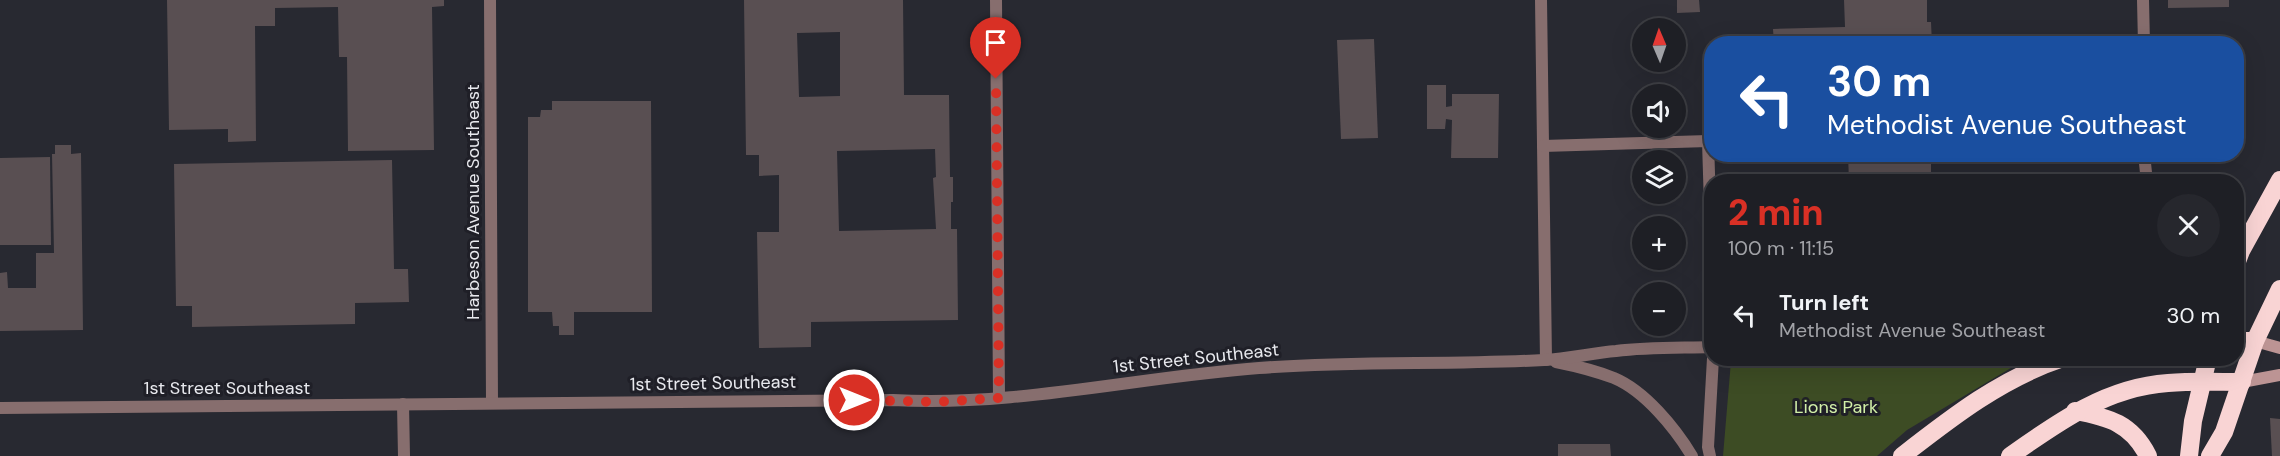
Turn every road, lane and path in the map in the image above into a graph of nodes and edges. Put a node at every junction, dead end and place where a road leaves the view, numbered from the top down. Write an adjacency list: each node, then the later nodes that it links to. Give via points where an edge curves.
1 (490, 0): 24 (street, Harbeson Avenue Southeast)
2 (996, 0): 23 (street)
3 (1541, 0): 7 (street)
4 (2143, 0): 5 (street)
5 (2144, 36)
6 (1704, 141): 7 (street)
7 (1544, 146): 14 (street)
8 (2280, 180): 9 (highway)
9 (2244, 246)
10 (2280, 289): 11 (highway)
11 (2246, 341): 13 (street); 15 (highway)
12 (1704, 347): 14 (street, 1st Street Southeast, via 1619,350)
13 (2280, 348)
14 (1546, 360): 23 (street, 1st Street Southeast, via 1257,368); 29 (street, via 1622,383 1650,403)
15 (2244, 362)
16 (1713, 366): 30 (street)
17 (2041, 366): 31 (highway, via 1990,392)
18 (2206, 366): 21 (highway)
19 (2244, 366): 22 (highway)
20 (2280, 375): 22 (street)
21 (2202, 382): 22 (highway); 27 (highway, via 2151,385); 34 (highway)
22 (2242, 382): 35 (highway, via 2224,432)
23 (999, 398): 24 (street, 1st Street Southeast, via 937,402)
24 (492, 403): 25 (street, 1st Street Southeast)
25 (403, 404): 26 (street, 1st Street Southeast); 28 (street)
26 (0, 408)
27 (2075, 411): 32 (highway); 33 (highway, via 2106,416 2116,422 2143,446)
28 (404, 456)
29 (1692, 456)
30 (1710, 456)
31 (1902, 456)
32 (2010, 456)
33 (2148, 456)
34 (2189, 456)
35 (2210, 456)

